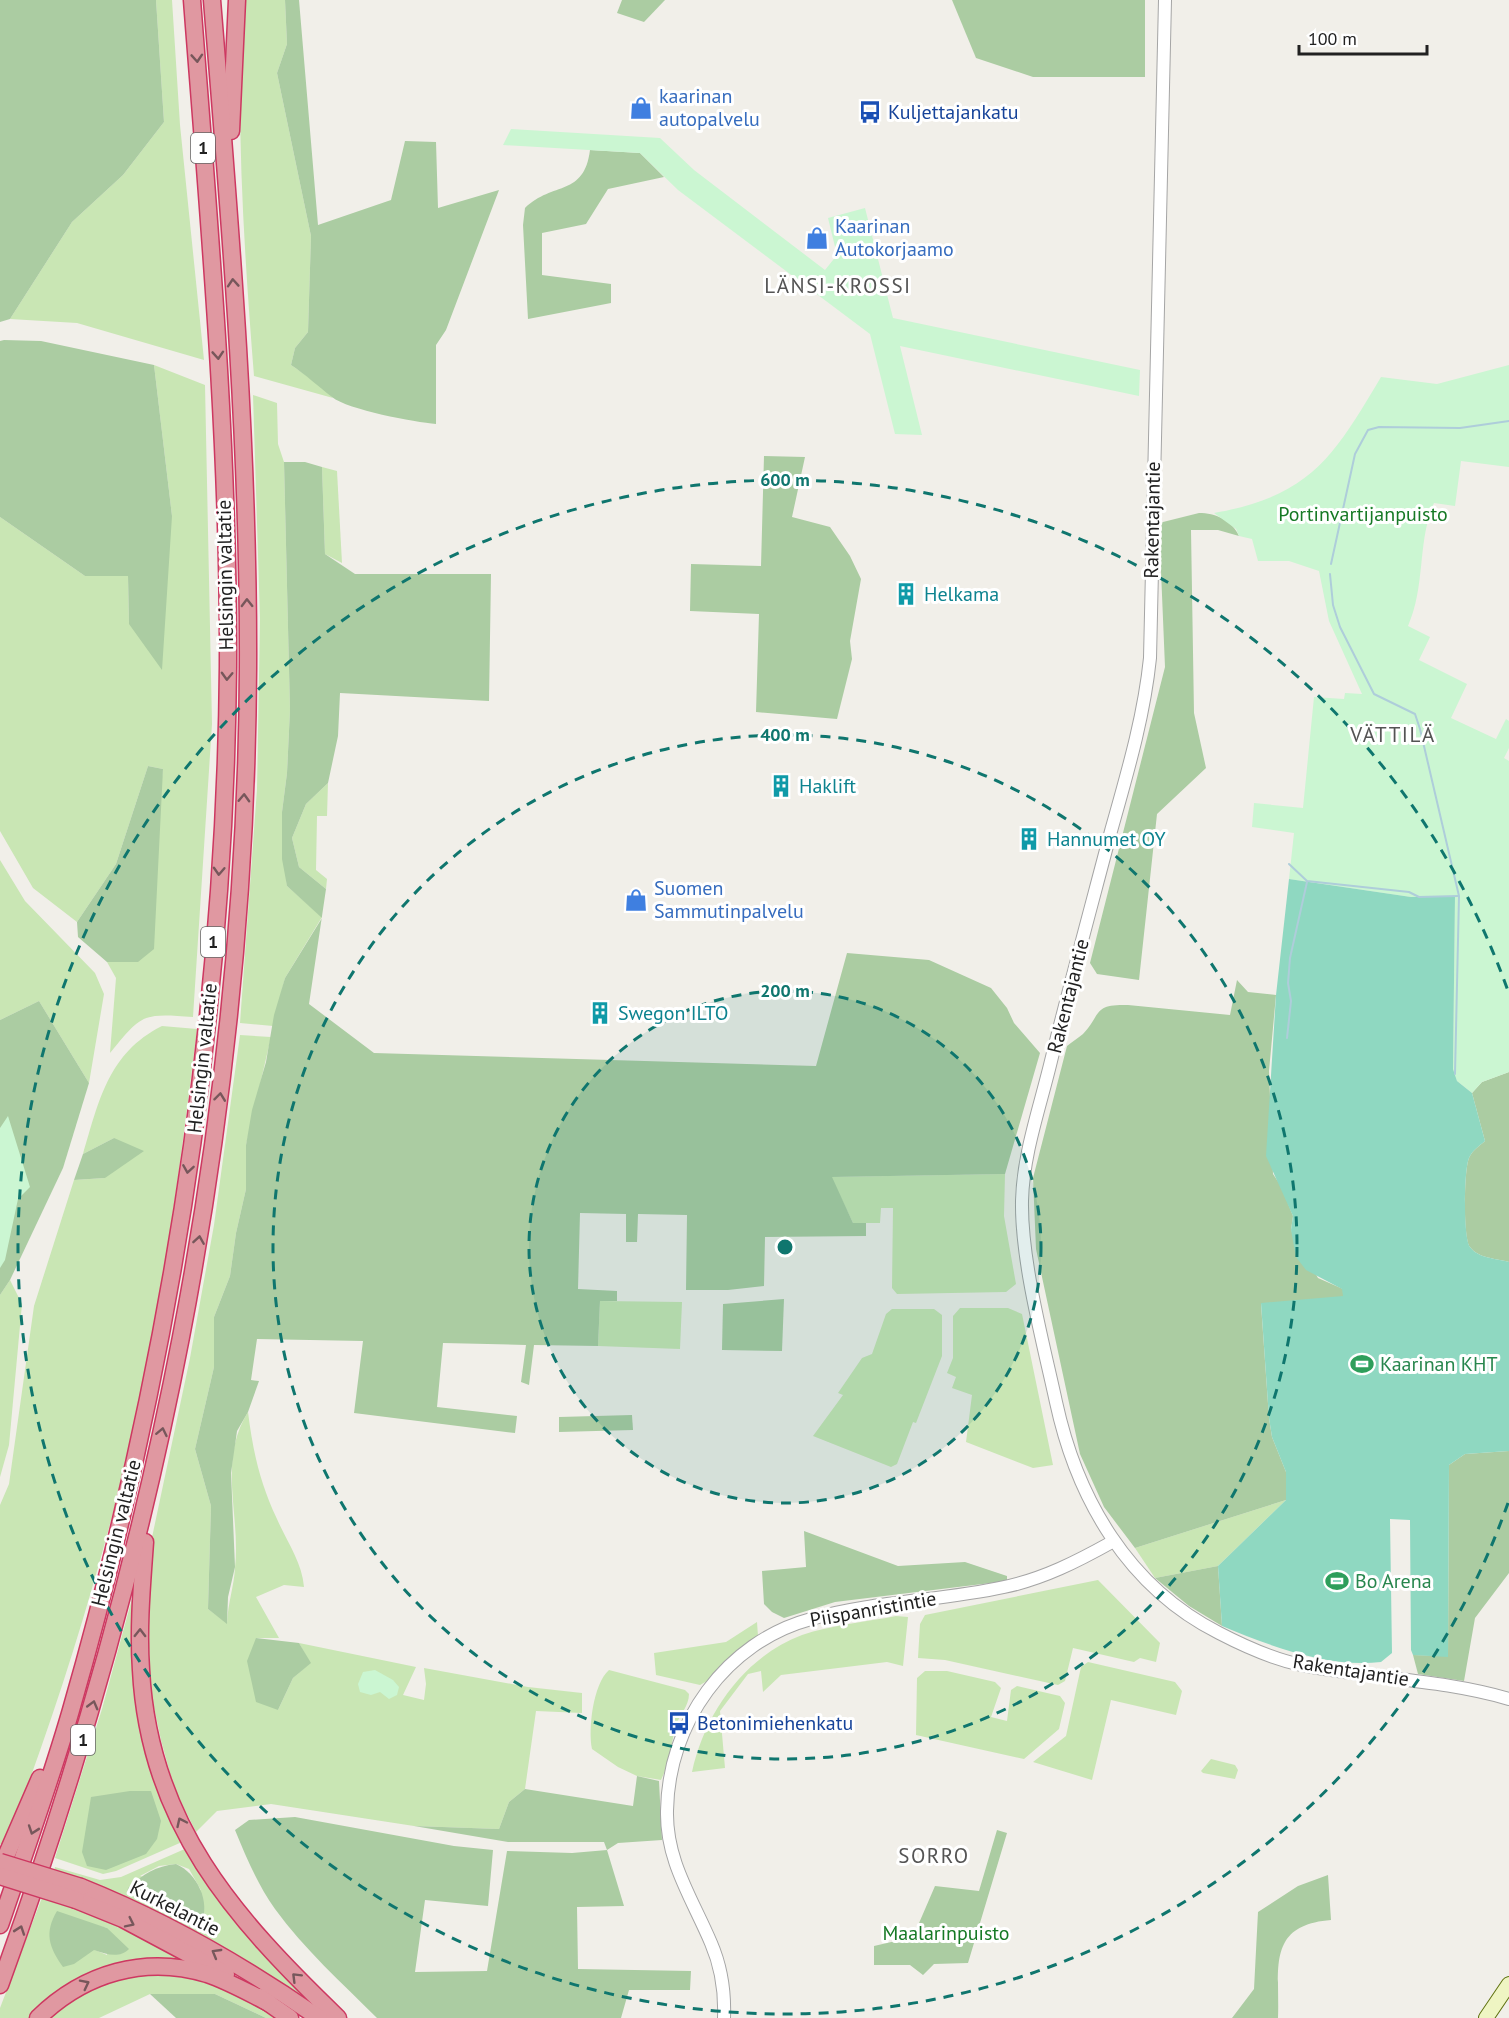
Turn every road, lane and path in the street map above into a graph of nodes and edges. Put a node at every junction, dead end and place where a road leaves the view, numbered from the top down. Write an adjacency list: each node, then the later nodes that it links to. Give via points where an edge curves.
1 (192, 0): 9 (highway, Helsingin valtatie / 1, one-way to 9, via 226,522 228,667 218,886 199,1095 170,1283 129,1486)
2 (212, 0): 5 (highway, Helsingin valtatie / 1)
3 (237, 0): 5 (highway)
4 (1165, 0): 7 (street, Rakentajantie, via 1148,672 1134,746 1028,1153 1022,1203 1029,1269 1064,1435 1081,1484)
5 (227, 192): 6 (highway, Helsingin valtatie / 1, one-way to 5, via 191,1287 219,1104 243,824 248,667 246,528)
6 (150, 1489): 16 (highway, Helsingin valtatie / 1, one-way to 6, via 88,1722); 21 (highway, one-way to 6, via 239,1915 198,1857 171,1799 149,1729 141,1673 139,1633)
7 (1112, 1542): 8 (street, Rakentajantie, via 1161,1594 1215,1631 1244,1645 1298,1664 1457,1686); 22 (street, Piispanristintie, via 1067,1566 1004,1587 855,1610 791,1626 751,1648 703,1695 686,1725 674,1759 667,1820 678,1876 719,1965)
8 (1509, 1699)
9 (70, 1714): 11 (highway); 14 (highway, Helsingin valtatie / 1, one-way to 14)
10 (0, 1862): 13 (highway, Kurkelantie, bridge)
11 (0, 1870)
12 (0, 1876): 13 (highway, Kurkelantie, bridge)
13 (79, 1894): 17 (highway, Kurkelantie, one-way to 17, via 234,1978); 20 (highway, Kurkelantie, one-way to 13, via 162,1922)
14 (0, 1925)
15 (1509, 1984): 23 (main road)
16 (0, 1985)
17 (269, 2003): 18 (highway, one-way to 17, via 88,1981 143,1967 168,1967 208,1975); 19 (highway, Kurkelantie)
18 (38, 2018)
19 (290, 2018)
20 (319, 2018)
21 (338, 2018)
22 (724, 2018)
23 (1486, 2018)

